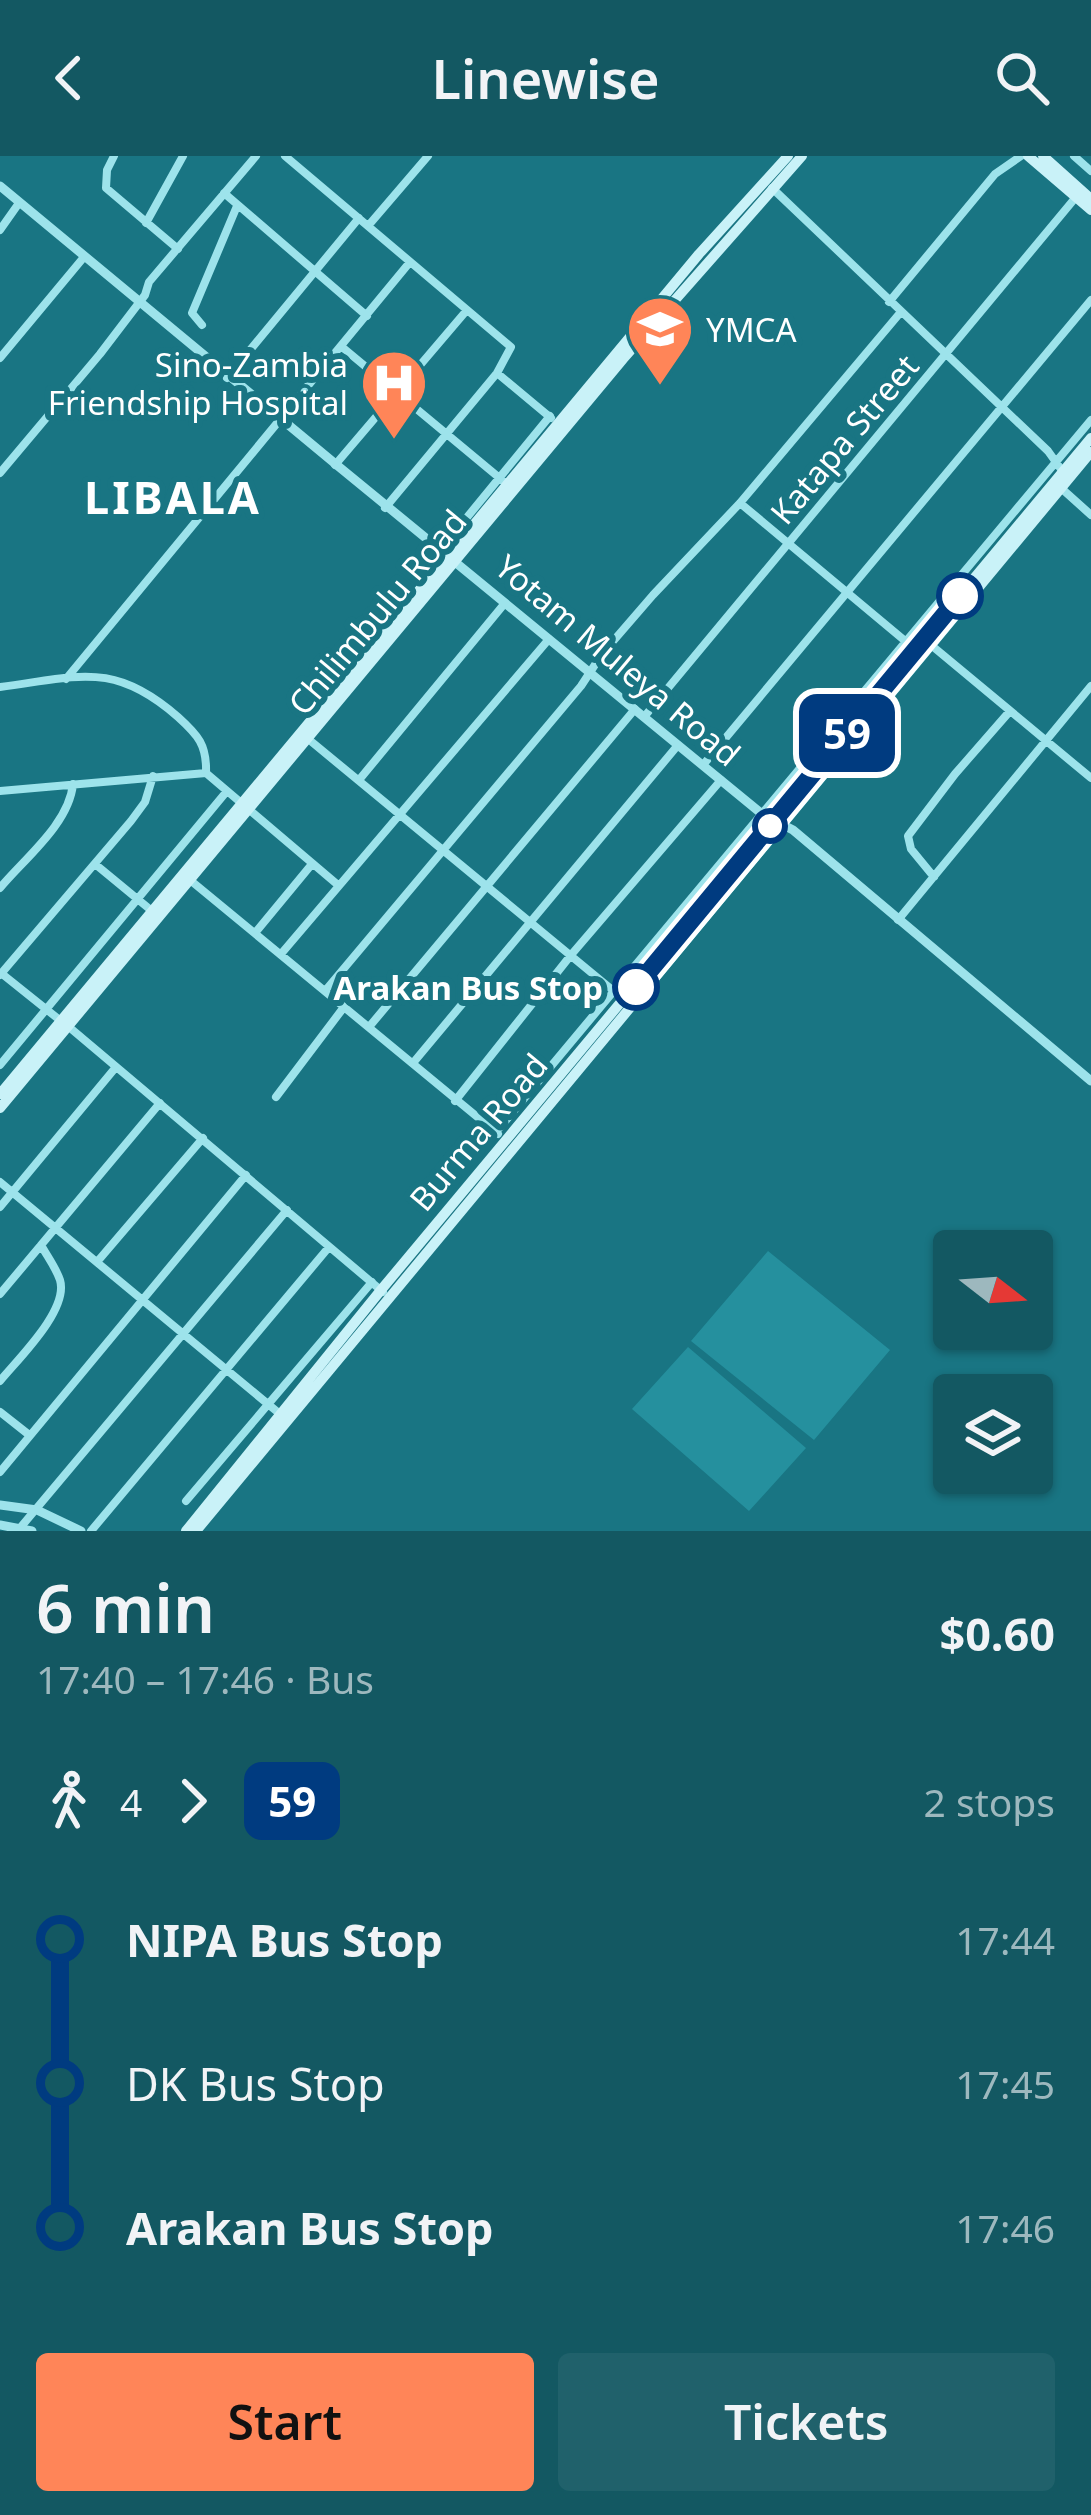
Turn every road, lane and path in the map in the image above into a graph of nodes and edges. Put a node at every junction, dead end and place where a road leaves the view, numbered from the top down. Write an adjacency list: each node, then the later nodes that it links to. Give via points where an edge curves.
1 (114, 156): 20 (street, via 104,185)
2 (183, 156): 20 (street)
3 (256, 156): 14 (street)
4 (285, 156): 19 (street)
5 (428, 156): 21 (street)
6 (788, 156): 43 (main road, Chilimbulu Road)
7 (802, 156): 13 (main road, Chilimbulu Road)
8 (1024, 156): 15 (main road); 29 (street, via 997,171)
9 (1043, 156): 15 (main road)
10 (1075, 157): 11 (street)
11 (1091, 171)
12 (0, 187): 16 (street, Yotam Muleya Road)
13 (772, 188): 29 (street); 43 (main road, Chilimbulu Road)
14 (224, 194): 17 (street); 23 (street)
15 (1083, 196): 18 (main road); 35 (street, Katapa Street)
16 (20, 202): 22 (street); 24 (street, Yotam Muleya Road)
17 (238, 206): 26 (street); 33 (street, via 192,313)
18 (1091, 210)
19 (359, 218): 21 (street); 26 (street)
20 (146, 223): 23 (street)
21 (368, 226): 25 (street)
22 (0, 230)
23 (178, 249): 28 (street)
24 (84, 257): 28 (street, Yotam Muleya Road); 36 (street)
25 (410, 262): 30 (street); 32 (street)
26 (316, 271): 32 (street); 38 (street)
27 (1091, 300): 40 (street)
28 (138, 302): 38 (street, Yotam Muleya Road); 48 (street)
29 (889, 302): 31 (street)
30 (467, 310): 37 (street, via 511,347); 39 (street)
31 (900, 313): 35 (street); 51 (street)
32 (367, 316): 34 (street)
33 (202, 325)
34 (342, 347): 39 (street); 42 (street)
35 (945, 356): 40 (street); 54 (street, Katapa Street)
36 (0, 358)
37 (497, 373): 43 (street); 44 (street)
38 (227, 378): 42 (street, Yotam Muleya Road)
39 (398, 392): 44 (street); 47 (street)
40 (999, 409): 49 (street); 56 (street)
41 (1091, 420): 49 (street)
42 (279, 421): 47 (street, Yotam Muleya Road); 61 (street)
43 (558, 423): 50 (main road, Chilimbulu Road)
44 (446, 433): 50 (street); 52 (street)
45 (1091, 438): 49 (main road, Burma Road)
46 (1091, 452): 49 (main road, Burma Road)
47 (334, 466): 52 (street, Yotam Muleya Road)
48 (0, 472)
49 (1058, 476): 53 (street); 59 (main road, Burma Road); 59 (street)
50 (508, 484): 55 (main road, Chilimbulu Road); 55 (main road, Chilimbulu Road)
51 (740, 503): 54 (street); 60 (street)
52 (385, 508): 55 (street, Yotam Muleya Road)
53 (1091, 515)
54 (788, 543): 56 (street); 65 (street, Katapa Street)
55 (451, 559): 57 (street, Yotam Muleya Road); 66 (main road, Chilimbulu Road); 78 (main road, Chilimbulu Road)
56 (847, 592): 59 (street); 69 (street)
57 (506, 602): 58 (street, Yotam Muleya Road); 73 (street)
58 (550, 638): 60 (street, Yotam Muleya Road); 80 (street)
59 (919, 644): 64 (street); 79 (street); 81 (main road, Burma Road)
60 (590, 671): 65 (street, Yotam Muleya Road); 82 (street)
61 (66, 679): 63 (street); 70 (street, via 116,677 153,695 200,737)
62 (1091, 686): 67 (street)
63 (0, 687)
64 (1010, 711): 67 (street); 85 (street, via 908,836)
65 (640, 713): 68 (street, Yotam Muleya Road); 88 (street, Katapa Street)
66 (308, 738): 73 (street); 78 (main road, Chilimbulu Road)
67 (1046, 742): 72 (street); 85 (street)
68 (678, 745): 69 (street, Yotam Muleya Road); 92 (street)
69 (703, 765): 74 (street, Yotam Muleya Road)
70 (206, 773): 71 (street); 76 (street)
71 (153, 776): 75 (street); 83 (street, via 145,802)
72 (1091, 778)
73 (359, 780): 80 (street)
74 (721, 780): 79 (street, Yotam Muleya Road); 96 (street)
75 (74, 784): 77 (street); 89 (street, via 61,817)
76 (227, 790): 78 (street); 90 (street)
77 (1, 793)
78 (246, 806): 84 (street); 86 (main road, Chilimbulu Road); 91 (main road, Chilimbulu Road)
79 (762, 814): 81 (street, Yotam Muleya Road); 99 (street)
80 (400, 815): 82 (street); 87 (street)
81 (779, 823): 93 (street, Yotam Muleya Road); 99 (main road, Burma Road)
82 (443, 849): 88 (street); 98 (street)
83 (95, 864): 90 (street); 97 (street)
84 (312, 864): 87 (street); 94 (street)
85 (934, 877): 93 (street)
86 (190, 880): 94 (street); 102 (main road, Chilimbulu Road)
87 (338, 885): 95 (street)
88 (488, 886): 92 (street); 103 (street, Katapa Street)
89 (0, 888)
90 (138, 900): 91 (street); 101 (street)
91 (153, 913): 102 (main road, Chilimbulu Road)
92 (529, 920): 96 (street); 104 (street)
93 (898, 920): 107 (street, Yotam Muleya Road)
94 (255, 933): 95 (street)
95 (281, 955): 98 (street)
96 (571, 955): 99 (street); 110 (street)
97 (0, 973): 101 (street)
98 (325, 991): 100 (street)
99 (623, 999): 114 (main road, Burma Road)
100 (344, 1007): 103 (street); 109 (street)
101 (46, 1009): 102 (street); 105 (street)
102 (65, 1024): 106 (street); 108 (main road, Chilimbulu Road); 112 (main road, Chilimbulu Road)
103 (369, 1028): 104 (street)
104 (412, 1063): 110 (street)
105 (0, 1064)
106 (116, 1067): 111 (street); 117 (street)
107 (1091, 1081)
108 (0, 1094)
109 (276, 1097)
110 (455, 1101): 114 (street)
111 (160, 1103): 113 (street); 120 (street)
112 (0, 1108)
113 (203, 1138): 115 (street); 123 (street)
114 (505, 1140): 124 (main road, Burma Road)
115 (246, 1175): 119 (street); 126 (street)
116 (0, 1182): 117 (street)
117 (12, 1192): 118 (street); 120 (street)
118 (0, 1207)
119 (287, 1210): 122 (street); 127 (street)
120 (55, 1228): 121 (street); 123 (street)
121 (40, 1245): 125 (street); 129 (street, via 61,1296)
122 (329, 1247): 124 (street); 128 (street)
123 (97, 1262): 126 (street)
124 (380, 1290): 131 (main road, Burma Road)
125 (0, 1294)
126 (141, 1300): 127 (street); 132 (street)
127 (183, 1334): 128 (street); 136 (street)
128 (227, 1370): 131 (street); 140 (street)
129 (0, 1381)
130 (0, 1412): 132 (street)
131 (278, 1412): 134 (street); 141 (main road, Burma Road); 142 (main road, Burma Road)
132 (28, 1435): 133 (street)
133 (0, 1472)
134 (186, 1502)
135 (0, 1505): 136 (street)
136 (37, 1510): 138 (street); 139 (street)
137 (0, 1526): 138 (street)
138 (26, 1530)
139 (81, 1531)
140 (91, 1531)
141 (186, 1531)
142 (196, 1531)

